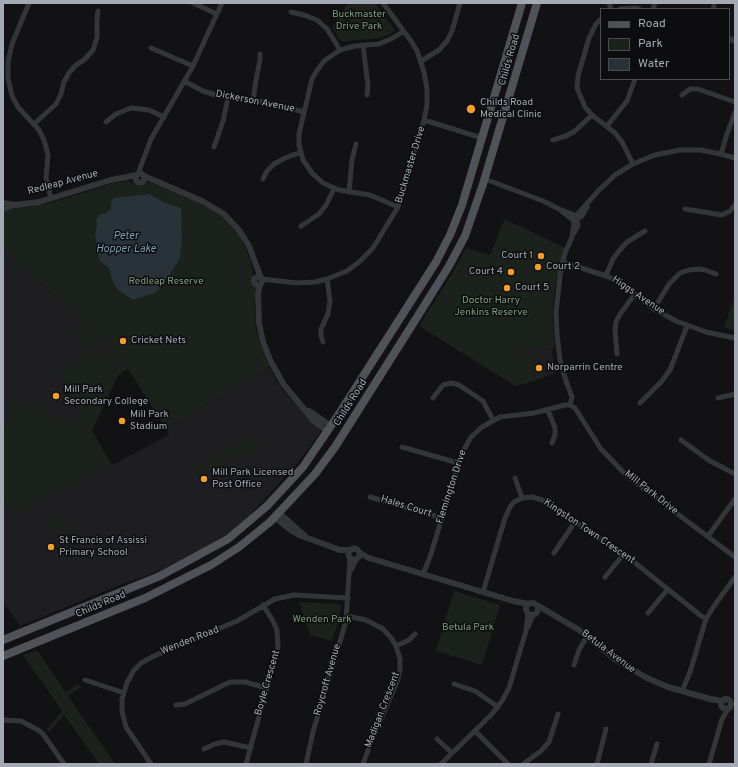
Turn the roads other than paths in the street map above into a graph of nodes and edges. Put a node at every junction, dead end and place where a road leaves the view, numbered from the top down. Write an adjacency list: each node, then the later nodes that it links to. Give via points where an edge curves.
1 (29, 3): 32 (street, via 12,44 8,78 15,101)
2 (193, 3): 10 (street)
3 (222, 3): 10 (street)
4 (383, 3): 12 (street, Buckmaster Drive)
5 (460, 3): 17 (street, via 447,42)
6 (522, 3): 34 (main road, Childs Road)
7 (537, 3): 39 (main road, Childs Road)
8 (98, 11): 32 (street, via 97,38 93,50 69,73 56,104)
9 (291, 12): 15 (street, via 316,20 327,29)
10 (217, 14): 18 (street)
11 (600, 20): 28 (street, via 589,38 578,76 577,88 580,98)
12 (404, 31): 13 (street, via 385,42); 17 (street, Buckmaster Drive)
13 (363, 45): 15 (street); 21 (street)
14 (151, 48): 18 (street)
15 (340, 50): 26 (street, via 324,61 316,72 310,85)
16 (260, 54): 24 (street)
17 (421, 61): 30 (street, Buckmaster Drive, via 427,89)
18 (193, 66): 20 (street)
19 (635, 80): 33 (street, via 627,101)
20 (184, 81): 23 (street, Dickerson Avenue, via 203,91); 29 (street)
21 (367, 95)
22 (682, 95): 25 (street, via 690,89 698,89)
23 (228, 98): 24 (street, Dickerson Avenue); 37 (street)
24 (253, 100): 26 (street, Dickerson Avenue)
25 (735, 102)
26 (304, 112): 38 (street, via 299,134)
27 (735, 112): 40 (street)
28 (592, 115): 33 (street); 35 (street, via 575,132)
29 (164, 117): 31 (street, via 149,110 131,108 116,114); 45 (street, via 151,139)
30 (424, 120): 34 (street); 54 (street, Buckmaster Drive)
31 (106, 122)
32 (34, 124): 50 (street, via 42,134 47,151 46,178)
33 (607, 126): 42 (street, via 619,138)
34 (482, 138): 39 (main road, via 489,143); 44 (main road, Childs Road)
35 (553, 140)
36 (356, 144): 49 (street)
37 (214, 147)
38 (301, 152): 46 (street, via 274,164); 48 (street, via 312,174)
39 (492, 153): 43 (main road, Childs Road)
40 (721, 154): 41 (street); 42 (street, via 701,150 680,150 655,155)
41 (735, 158)
42 (633, 164): 57 (street, via 611,179 591,199 584,213)
43 (488, 167): 44 (main road, via 480,173 475,172); 47 (main road, Childs Road)
44 (471, 175): 47 (main road); 78 (main road, Childs Road, via 450,235 436,262)
45 (140, 177): 50 (street, Redleap Avenue, via 117,179); 64 (street, Redleap Avenue, via 202,201 224,214 244,238)
46 (263, 179)
47 (484, 182): 57 (street, via 534,197); 79 (main road, Childs Road, via 465,236 450,266)
48 (334, 188): 49 (street); 58 (street, via 319,214)
49 (349, 192): 54 (street, via 370,195)
50 (51, 199): 52 (street, Redleap Avenue)
51 (3, 203): 52 (street, Redleap Avenue); 55 (street)
52 (15, 205): 55 (street, Redleap Avenue)
53 (735, 205): 56 (street, via 722,215)
54 (398, 207): 63 (street, Buckmaster Drive, via 365,257 347,271)
55 (3, 208)
56 (685, 209)
57 (575, 218): 60 (street, Mill Park Drive)
58 (301, 226)
59 (644, 231): 62 (street, via 627,242 619,251)
60 (564, 262): 62 (street, Higgs Avenue); 74 (street, Mill Park Drive, via 557,304 557,334 560,360 568,388 572,393)
61 (716, 274): 66 (street, via 698,269 680,273 669,284)
62 (606, 275): 65 (street, Higgs Avenue)
63 (327, 280): 64 (street, Buckmaster Drive, via 304,283); 69 (street, via 330,301 321,329)
64 (259, 281): 78 (street, via 259,323 276,373 314,421)
65 (635, 294): 66 (street, Higgs Avenue); 70 (street, via 616,322)
66 (654, 309): 67 (street, Higgs Avenue)
67 (687, 326): 68 (street, Higgs Avenue); 75 (street, via 670,370)
68 (735, 338)
69 (323, 342)
70 (617, 354)
71 (735, 394): 73 (street)
72 (433, 398): 77 (street, via 443,385 459,385 483,401)
73 (718, 398)
74 (570, 403): 76 (street, Flemington Drive); 93 (street, Mill Park Drive, via 616,465 638,485)
75 (640, 403)
76 (548, 410): 77 (street, Flemington Drive); 81 (street, via 555,428)
77 (493, 420): 83 (street, Flemington Drive, via 471,437)
78 (330, 429): 79 (main road); 89 (main road, Childs Road, via 303,467)
79 (341, 437): 90 (main road, Childs Road, via 315,474)
80 (681, 440): 84 (street, via 710,461)
81 (552, 443)
82 (402, 447): 83 (street)
83 (458, 463): 91 (street, Flemington Drive)
84 (735, 474)
85 (515, 478): 87 (street)
86 (370, 497): 91 (street, Hales Court)
87 (522, 498): 92 (street, Kingston Town Crescent, via 538,498); 102 (street, via 512,504 507,513)
88 (735, 499): 93 (street)
89 (267, 506): 90 (main road); 112 (main road, Childs Road, via 228,539 166,573)
90 (277, 515): 96 (street, via 293,532); 114 (main road, Childs Road, via 239,547 201,571 145,598)
91 (442, 518): 98 (street, Flemington Drive)
92 (575, 522): 94 (street); 95 (street, Kingston Town Crescent)
93 (708, 536): 97 (street, Mill Park Drive)
94 (554, 553)
95 (624, 554): 99 (street); 101 (street, Kingston Town Crescent)
96 (354, 556): 98 (street, Betula Avenue); 103 (street, Roycroft Avenue)
97 (735, 557)
98 (425, 575): 102 (street, Betula Avenue)
99 (605, 577)
100 (735, 577): 109 (street)
101 (668, 589): 106 (street); 109 (street, Kingston Town Crescent)
102 (483, 592): 105 (street, Betula Avenue, via 512,601)
103 (348, 598): 104 (street, Wenden Road, via 291,596 275,599); 108 (street, Roycroft Avenue)
104 (263, 605): 118 (street, Boyle Crescent, via 275,626 279,641); 120 (street, Wenden Road, via 234,623 146,660 132,673)
105 (531, 611): 107 (street, Betula Avenue); 107 (street, Betula Avenue, via 532,603); 123 (street, via 509,688)
106 (648, 613)
107 (554, 615): 111 (street, Betula Avenue)
108 (346, 616): 113 (street, Madigan Crescent, via 378,625); 136 (street, Roycroft Avenue)
109 (707, 618): 119 (street)
110 (416, 634): 113 (street)
111 (587, 636): 115 (street); 119 (street, Betula Avenue, via 630,669 653,681)
112 (3, 640)
113 (396, 646): 137 (street, Madigan Crescent, via 400,659 399,674)
114 (3, 656)
115 (574, 665)
116 (85, 680): 120 (street)
117 (454, 684): 123 (street, via 475,691)
118 (266, 688): 121 (street, via 245,682 230,682 186,704); 130 (street, Boyle Crescent)
119 (684, 692): 122 (street, Betula Avenue)
120 (124, 693): 134 (street, Wenden Road, via 121,705 124,722)
121 (176, 705)
122 (728, 706): 143 (street, via 722,719)
123 (498, 708): 127 (street)
124 (558, 714): 140 (street, via 546,746)
125 (3, 720): 133 (street, via 22,721 38,730)
126 (606, 729): 141 (street)
127 (475, 731): 132 (street); 139 (street)
128 (437, 739): 132 (street)
129 (657, 744): 142 (street)
130 (250, 748): 131 (street, via 224,742); 135 (street, Boyle Crescent)
131 (204, 749)
132 (452, 753): 138 (street)
133 (64, 764)
134 (151, 764)
135 (246, 764)
136 (306, 764)
137 (364, 764)
138 (441, 764)
139 (508, 764)
140 (524, 764)
141 (597, 764)
142 (651, 764)
143 (711, 764)

